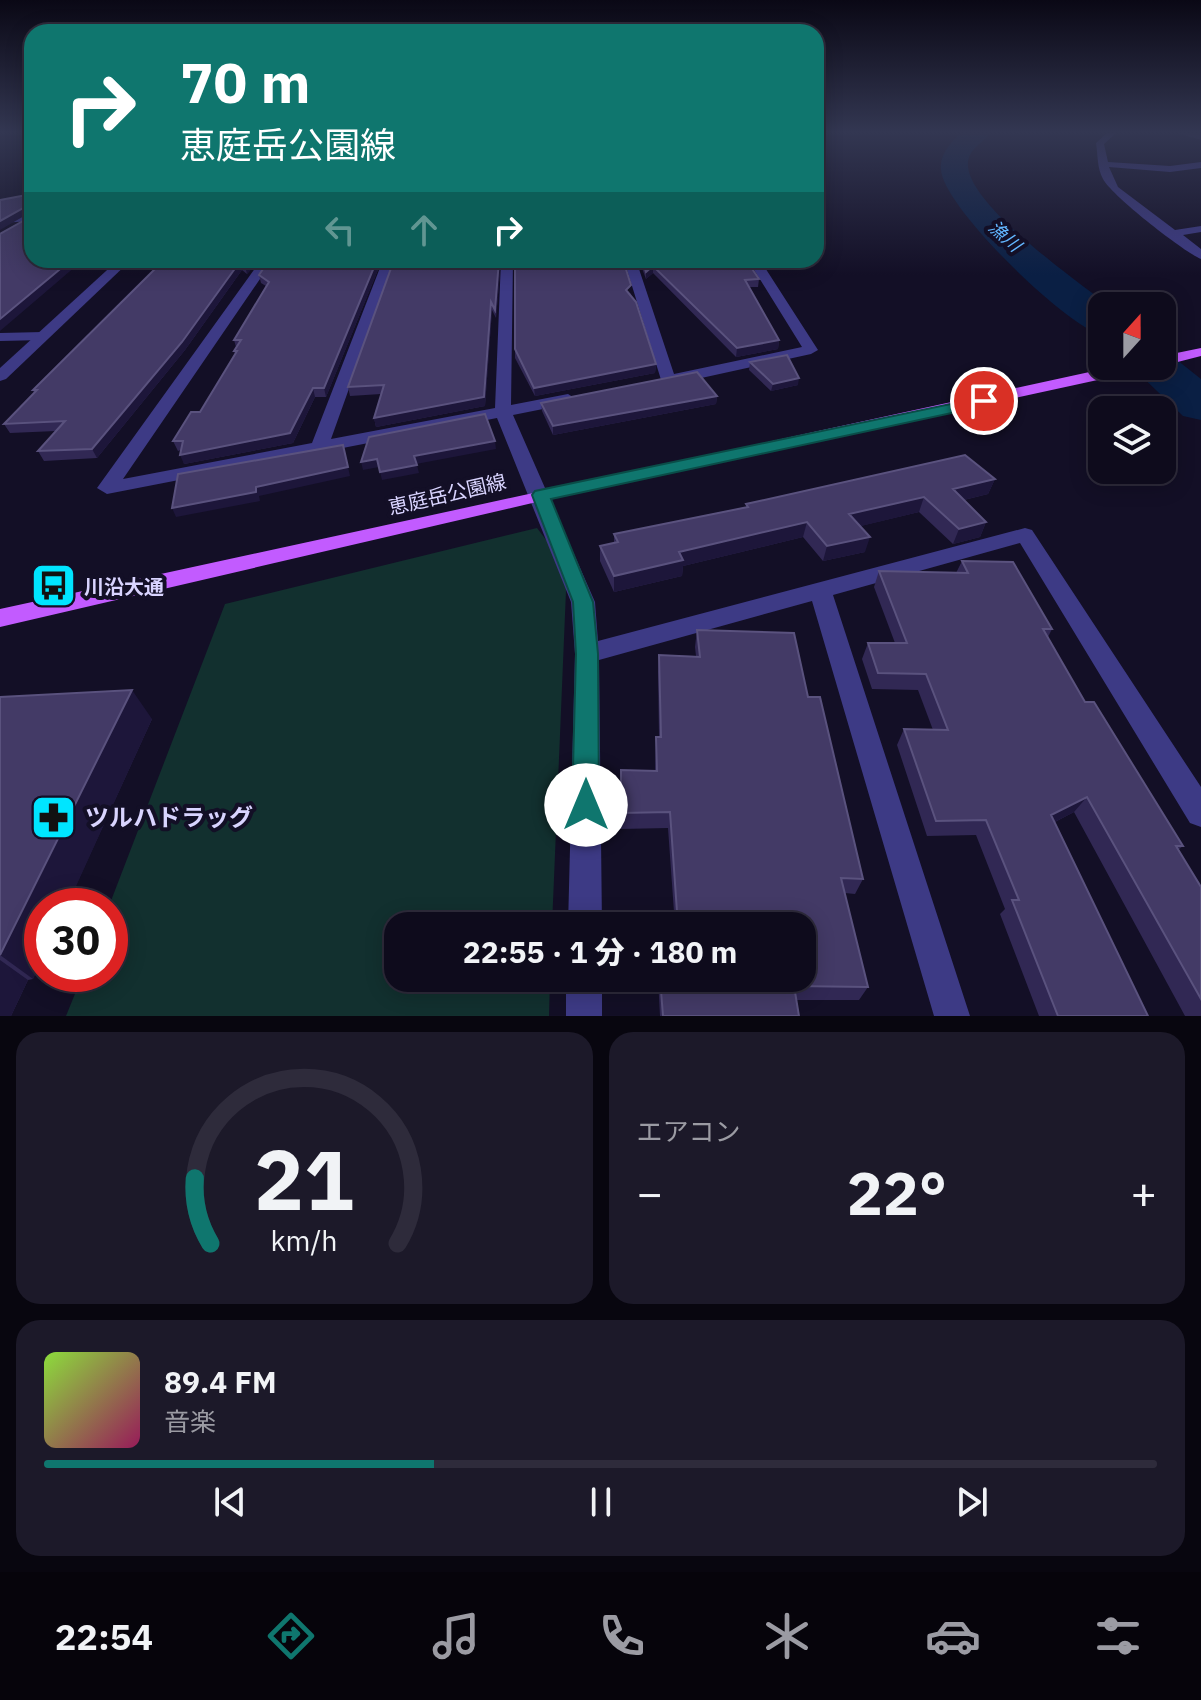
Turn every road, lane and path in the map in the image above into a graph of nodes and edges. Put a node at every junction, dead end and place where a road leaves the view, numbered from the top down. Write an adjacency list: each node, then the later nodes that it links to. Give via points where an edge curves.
1 (1111, 180): 7 (street)
2 (24, 218): 3 (street)
3 (0, 220)
4 (24, 222): 6 (street)
5 (1201, 229): 7 (street)
6 (10, 231)
7 (1171, 234): 8 (street)
8 (1201, 255)
9 (116, 268): 15 (street)
10 (261, 268): 23 (street, via 107,488)
11 (386, 268): 23 (street)
12 (507, 268): 22 (street)
13 (632, 268): 14 (street, via 661,382 811,350)
14 (759, 268)
15 (43, 336): 16 (street); 19 (street)
16 (0, 337)
17 (1201, 352): 18 (main road)
18 (1176, 358)
19 (0, 376)
20 (1088, 378): 24 (main road, 恵庭岳公園線)
21 (578, 397): 22 (street)
22 (503, 411): 23 (street); 24 (street)
23 (320, 446)
24 (541, 495): 26 (main road, 恵庭岳公園線); 27 (street, via 583,602)
25 (821, 592): 27 (street); 28 (street, via 1025,535); 32 (street)
26 (0, 618)
27 (587, 654): 29 (street)
28 (1201, 813)
29 (585, 912)
30 (584, 992): 31 (street)
31 (584, 1016)
32 (952, 1016)

